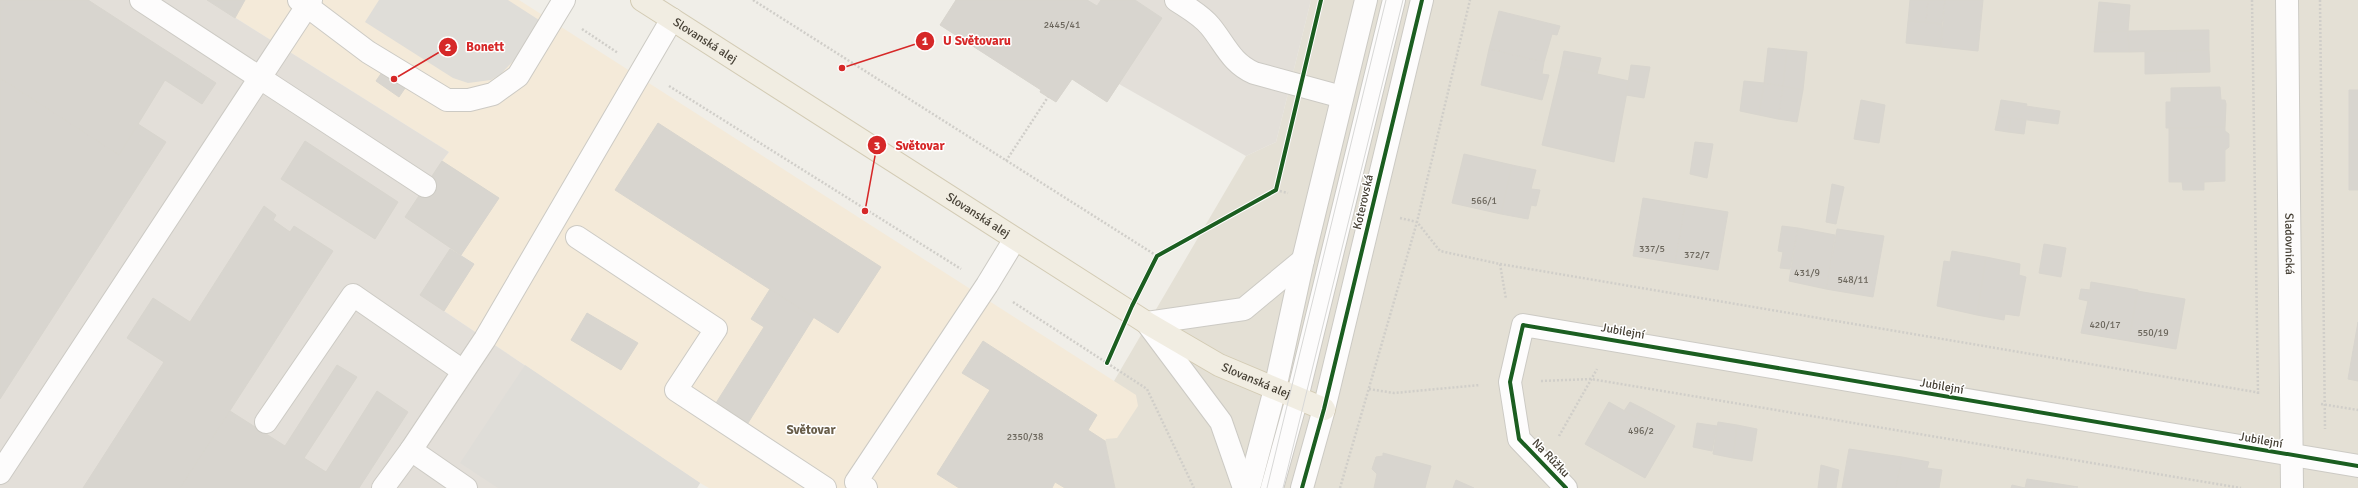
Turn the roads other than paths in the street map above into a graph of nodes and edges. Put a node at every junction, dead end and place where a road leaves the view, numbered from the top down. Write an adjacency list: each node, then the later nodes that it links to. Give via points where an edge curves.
1 (141, 0): 11 (street)
2 (643, 0): 10 (main road, Slovanská alej)
3 (1176, 0): 12 (street, via 1195,12 1210,26 1233,60 1242,68)
4 (1366, 0): 12 (street)
5 (1394, 0): 21 (street, Koterovská)
6 (1422, 0): 22 (street, Koterovská)
7 (2287, 0): 25 (street, Sladovnická)
8 (306, 2): 9 (street, via 368,52 447,100 469,100 493,94 518,76); 11 (street)
9 (560, 6)
10 (672, 19): 15 (main road, Slovanská alej, via 894,159); 19 (street, via 485,339)
11 (259, 77): 13 (street); 27 (street)
12 (1342, 97): 16 (street)
13 (425, 186)
14 (578, 237): 31 (street, via 716,329 676,390)
15 (1015, 239): 17 (main road, Slovanská alej); 28 (street)
16 (1303, 260): 17 (street, via 1244,309); 20 (street)
17 (1147, 323): 20 (main road, Slovanská alej, via 1219,365); 32 (street, via 1221,422)
18 (1523, 324): 25 (street, Jubilejní); 36 (street, Na Růžku, via 1510,382 1519,439)
19 (463, 371): 23 (street, via 353,295); 24 (street)
20 (1275, 389): 21 (main road, Slovanská alej); 33 (street)
21 (1297, 398): 22 (main road, Slovanská alej); 34 (street, Koterovská)
22 (1324, 409): 35 (street, Koterovská)
23 (266, 422)
24 (411, 450): 29 (street); 30 (street)
25 (2293, 455): 26 (street, Jubilejní); 37 (street, Sladovnická)
26 (2358, 466)
27 (0, 473)
28 (861, 485): 31 (street)
29 (383, 488)
30 (466, 488)
31 (826, 488)
32 (1244, 488)
33 (1249, 488)
34 (1272, 488)
35 (1302, 488)
36 (1566, 488)
37 (2292, 488)

